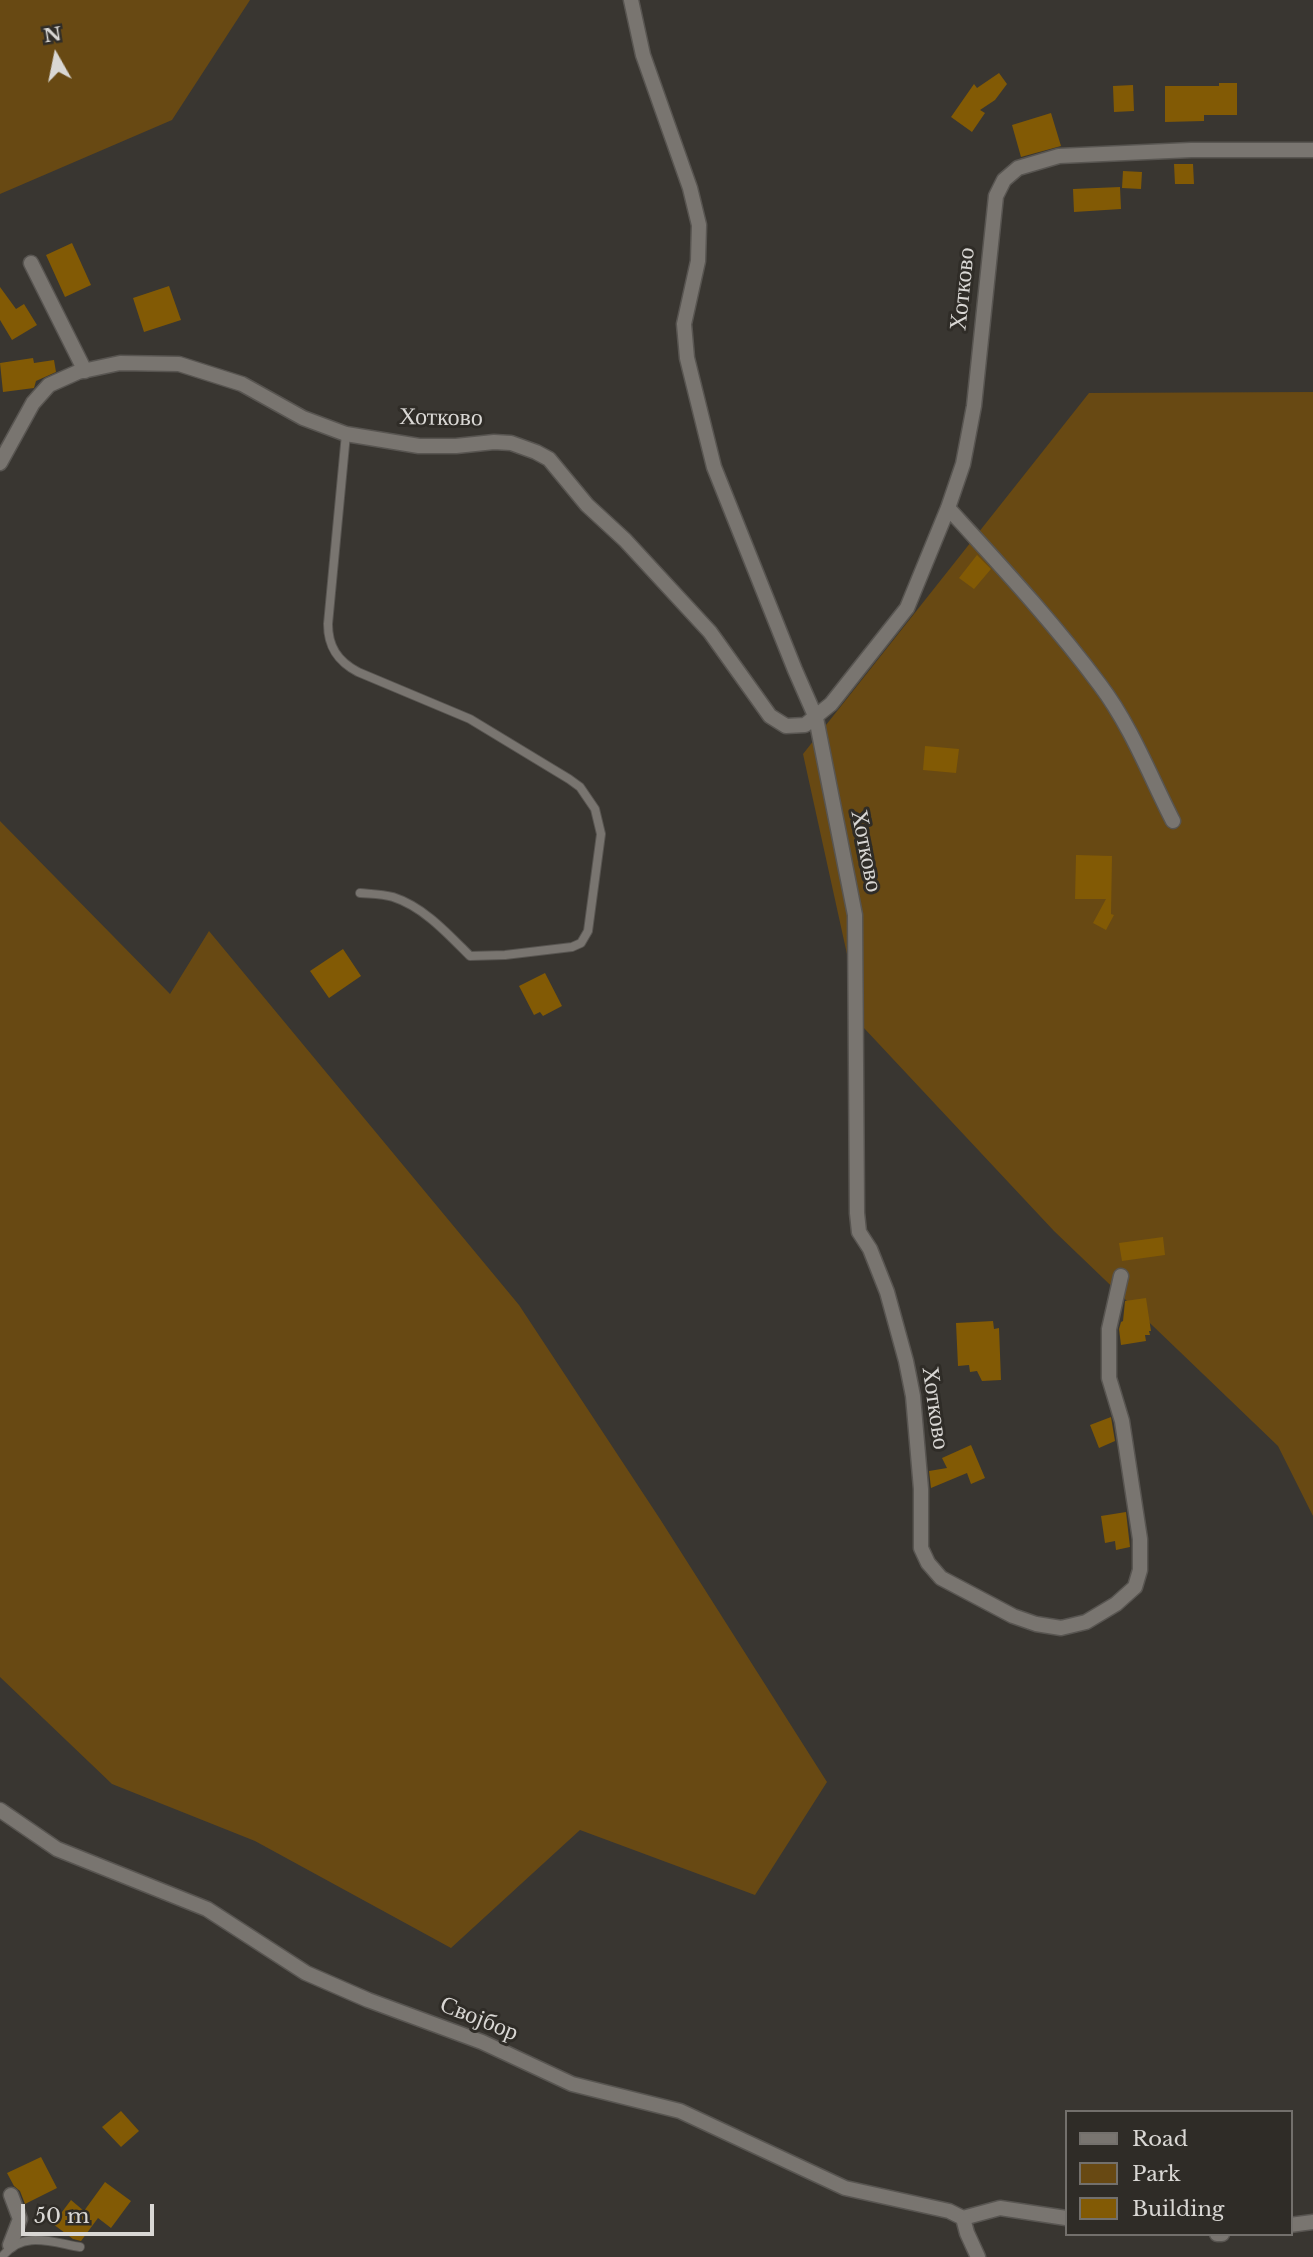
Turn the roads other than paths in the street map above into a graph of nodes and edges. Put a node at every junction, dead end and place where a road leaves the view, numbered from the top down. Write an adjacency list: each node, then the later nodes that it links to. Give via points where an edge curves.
1 (631, 0): 8 (street, Хотково, via 643,55 699,225 698,261 684,324 687,358 714,467)
2 (1313, 150): 7 (street, Хотково, via 1059,156 1018,168 1004,180 996,195 974,406 963,464)
3 (32, 262): 4 (street)
4 (85, 371): 5 (street, Хотково, via 120,363 178,364 242,384 303,418); 6 (street, Хотково, via 49,385 33,403)
5 (346, 434): 8 (street, Хотково, via 419,446 511,443 549,459 587,505 710,632 770,716 786,726 805,725); 10 (lane, via 328,624 336,655 349,667 470,719 569,779 588,797 601,834 588,931 582,943 572,947 470,956 412,905)
6 (0, 463)
7 (948, 508): 8 (street, Хотково, via 907,608); 9 (street, via 1101,686)
8 (816, 718): 11 (street, Хотково, via 855,915 859,1232 887,1292 914,1396 921,1548 941,1578 1036,1624 1061,1628 1086,1622 1135,1587 1140,1570 1140,1539 1122,1421 1109,1378 1109,1329)
9 (1173, 821)
10 (360, 893)
11 (1121, 1276)
12 (0, 1810): 14 (street, Својбор, via 57,1849 207,1909 306,1973 368,2000 482,2042 572,2084 680,2111 845,2188)
13 (11, 2195): 19 (street, via 20,2219)
14 (963, 2218): 15 (street, via 1000,2208); 20 (street)
15 (1064, 2218)
16 (1313, 2222): 17 (street)
17 (1292, 2225)
18 (80, 2247): 19 (lane, via 32,2239)
19 (6, 2251)
20 (978, 2257)

